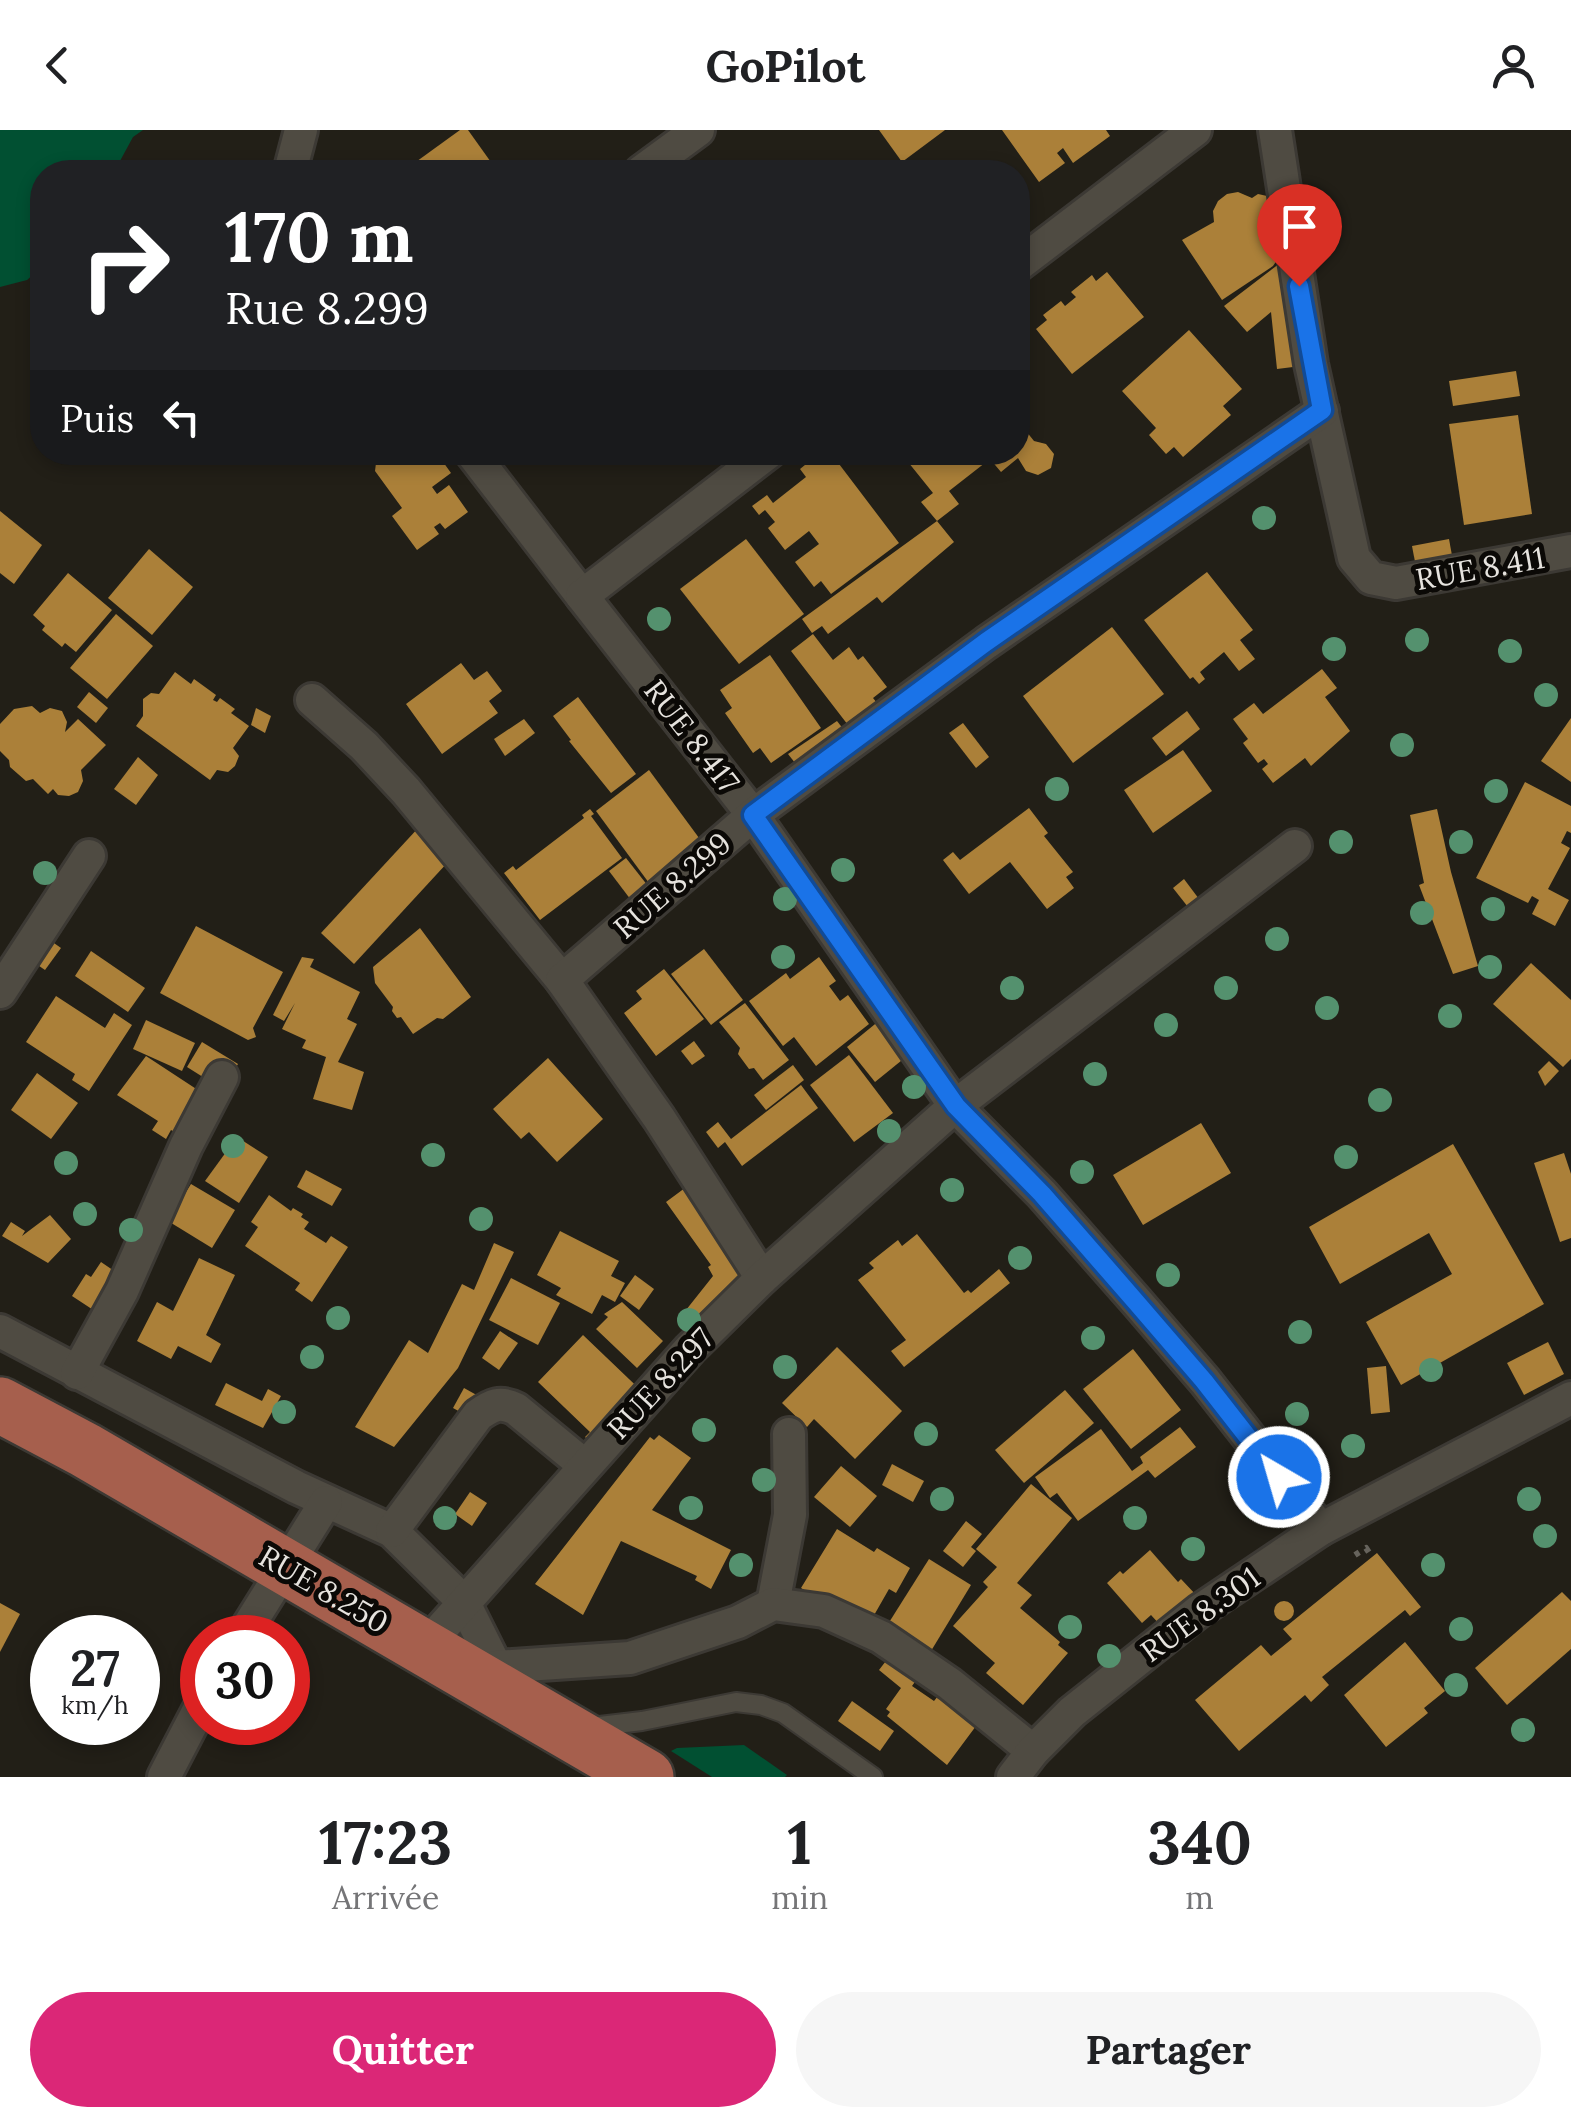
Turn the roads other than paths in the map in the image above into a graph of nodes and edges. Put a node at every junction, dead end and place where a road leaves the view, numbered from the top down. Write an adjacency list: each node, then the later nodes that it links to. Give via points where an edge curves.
1 (301, 130): 5 (street)
2 (698, 130): 6 (street)
3 (1195, 130): 7 (street)
4 (1275, 130): 8 (street, RUE 8.411)
5 (293, 160)
6 (657, 160)
7 (1030, 255)
8 (1322, 410): 11 (street, RUE 8.411, via 1354,558 1371,578 1396,582); 14 (street, RUE 8.299, via 986,642)
9 (481, 465): 12 (street, RUE 8.417)
10 (753, 465): 12 (street)
11 (1571, 551)
12 (582, 596): 14 (street, RUE 8.417)
13 (312, 700): 17 (street, via 406,792)
14 (753, 815): 17 (street, RUE 8.299); 20 (street, RUE 8.417)
15 (1295, 846): 20 (street, RUE 8.297)
16 (88, 856): 18 (street)
17 (562, 980): 21 (street)
18 (0, 992)
19 (222, 1078): 23 (street)
20 (956, 1106): 21 (street, RUE 8.297); 29 (street, RUE 8.417, via 1148,1315)
21 (762, 1278): 27 (street, RUE 8.297)
22 (0, 1331): 23 (street)
23 (77, 1373): 28 (street)
24 (1571, 1398): 29 (street, RUE 8.301)
25 (0, 1404): 31 (highway, RUE 8.250)
26 (788, 1434): 33 (street, via 790,1515)
27 (584, 1465): 30 (street, via 516,1409 492,1405); 32 (street, RUE 8.297)
28 (326, 1502): 30 (street); 31 (street)
29 (1321, 1529): 39 (street, RUE 8.301, via 1199,1611 1072,1712)
30 (392, 1531): 32 (street)
31 (285, 1566): 34 (street); 35 (highway, RUE 8.250)
32 (462, 1601): 35 (street, RUE 8.297); 36 (street)
33 (773, 1604): 36 (street, via 630,1658); 39 (street, via 824,1611 881,1637 950,1684)
34 (255, 1615)
35 (424, 1648): 36 (highway, RUE 8.250)
36 (496, 1678): 37 (highway, RUE 8.250)
37 (566, 1730): 41 (highway, RUE 8.250); 42 (lane, via 736,1702 761,1704)
38 (181, 1745): 40 (street)
39 (1023, 1764)
40 (164, 1777)
41 (646, 1777)
42 (874, 1777)

